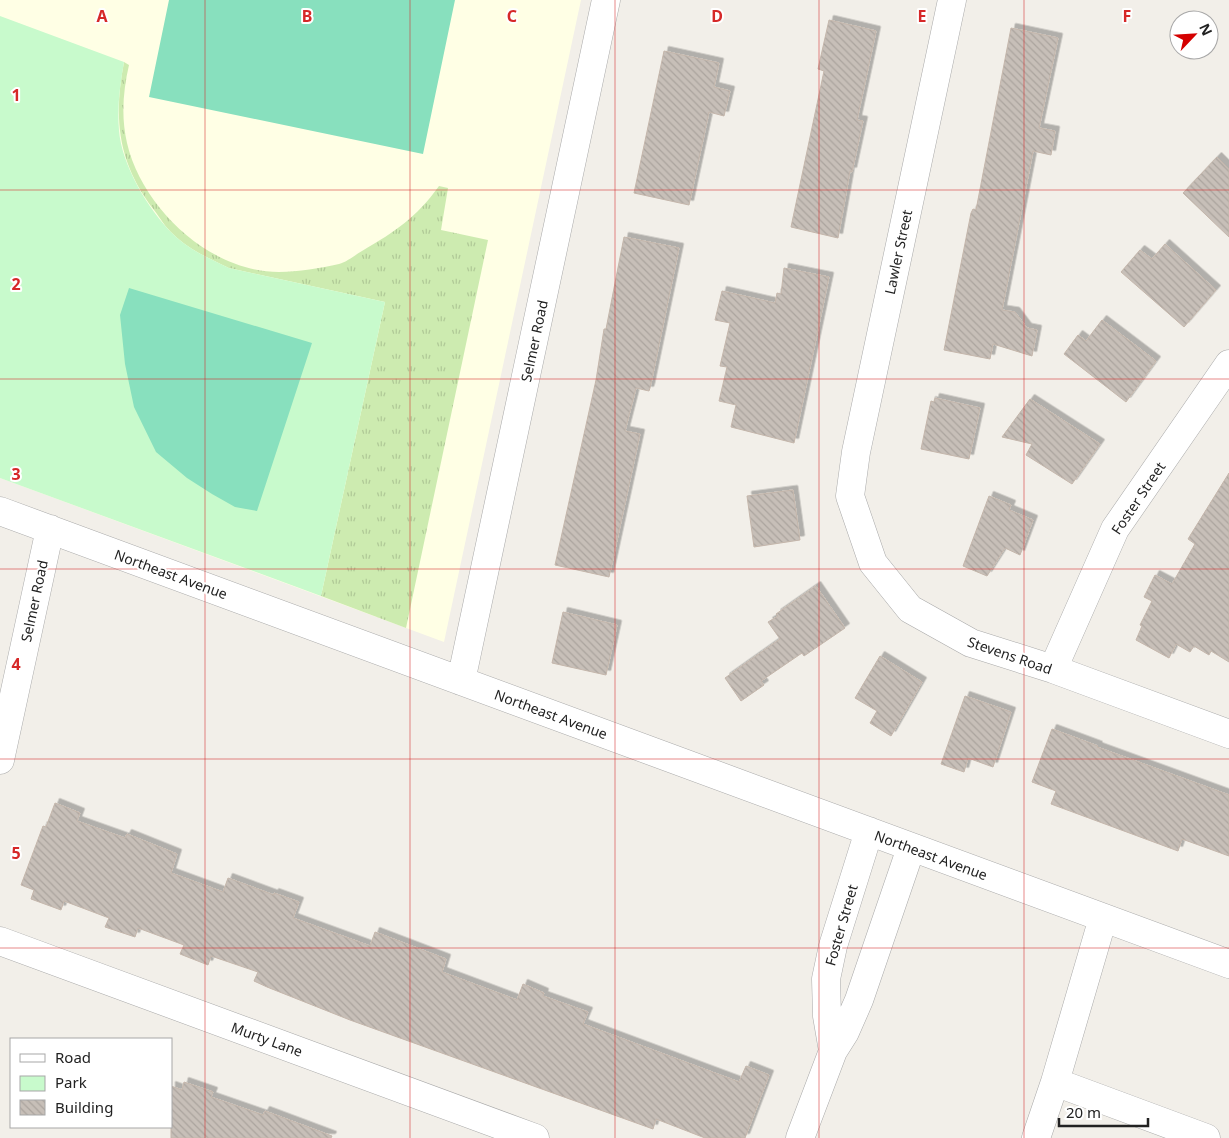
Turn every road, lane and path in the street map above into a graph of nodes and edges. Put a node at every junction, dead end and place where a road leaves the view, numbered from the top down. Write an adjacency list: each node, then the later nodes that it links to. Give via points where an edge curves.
1 (606, 0): 8 (street, Selmer Road)
2 (952, 0): 4 (street, Lawler Street, via 856,452 850,496)
3 (1229, 364): 7 (street, Foster Street, via 1115,529)
4 (853, 503): 7 (street, Stevens Road, via 873,562 910,609 971,643)
5 (0, 511): 6 (street, Northeast Avenue)
6 (50, 529): 8 (street, Northeast Avenue); 10 (street, Selmer Road)
7 (1053, 669): 9 (street, Stevens Road)
8 (461, 681): 11 (street, Northeast Avenue)
9 (1229, 734)
10 (0, 760)
11 (869, 832): 12 (street, Northeast Avenue); 16 (street, Foster Street, via 833,946 826,979 827,1016)
12 (910, 848): 13 (street, Northeast Avenue); 16 (street, via 859,1000)
13 (1103, 918): 15 (street, Northeast Avenue); 17 (street)
14 (0, 941): 18 (street, Murty Lane)
15 (1229, 964)
16 (833, 1051): 19 (street)
17 (1055, 1082): 20 (street); 21 (street)
18 (535, 1138)
19 (800, 1138)
20 (1036, 1138)
21 (1206, 1138)

